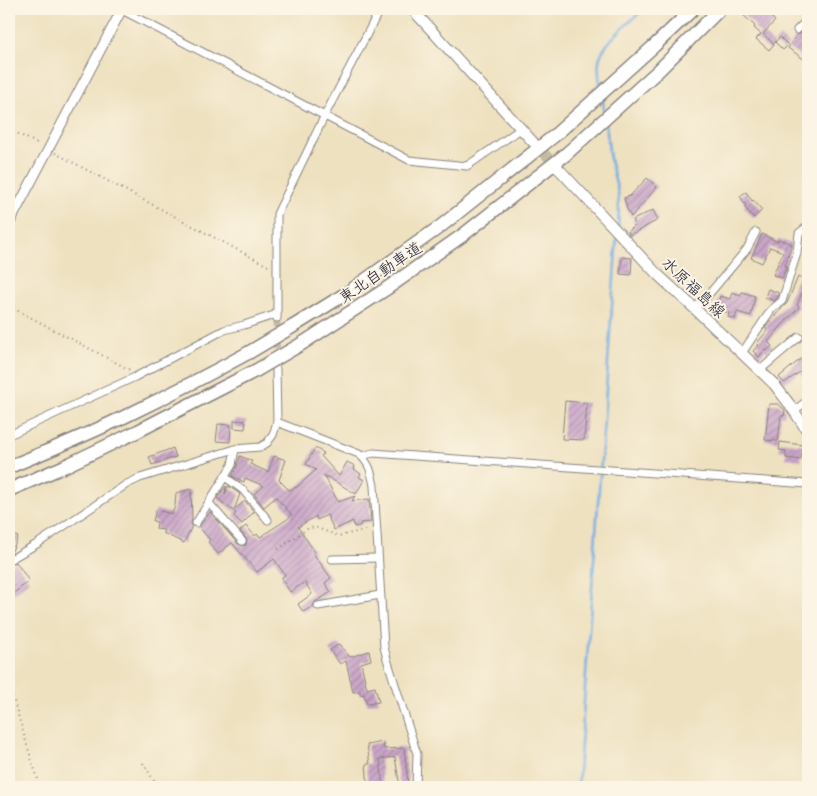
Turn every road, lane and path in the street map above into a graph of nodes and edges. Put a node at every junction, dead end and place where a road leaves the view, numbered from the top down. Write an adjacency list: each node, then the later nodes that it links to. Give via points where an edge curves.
1 (121, 9): 8 (street); 12 (street)
2 (380, 9): 8 (street)
3 (412, 9): 9 (main road)
4 (693, 9): 32 (highway, 東北自動車道, bridge, via 554,136 441,226 347,292 194,382 131,414)
5 (720, 9): 35 (highway, 東北自動車道, bridge, via 659,70 565,155 463,235 386,289 257,370 138,431)
6 (808, 19): 7 (street)
7 (797, 30)
8 (324, 115): 9 (street, via 409,160 467,166); 17 (street, via 277,214)
9 (522, 128): 11 (main road)
10 (9, 129): 12 (path)
11 (533, 142)
12 (48, 150): 14 (street); 17 (path)
13 (557, 167): 19 (main road, 水原福島線, via 657,274)
14 (9, 224)
15 (808, 226): 21 (street, via 799,233 797,253 782,301 771,310)
16 (756, 232): 19 (street, via 746,249)
17 (277, 271): 24 (street, via 277,316 224,330)
18 (9, 306): 24 (path, via 131,370)
19 (694, 308): 21 (main road, 水原福島線)
20 (799, 337): 23 (street)
21 (742, 353): 23 (main road, 水原福島線)
22 (276, 369): 27 (street)
23 (760, 370): 26 (main road, 水原福島線)
24 (135, 377): 29 (street)
25 (808, 400): 26 (street)
26 (794, 411): 28 (main road, 水原福島線)
27 (277, 422): 30 (street, via 267,443); 31 (street)
28 (808, 432)
29 (9, 435)
30 (235, 450): 33 (street); 44 (street, via 127,484)
31 (364, 458): 34 (street, via 373,453); 39 (street, via 374,486)
32 (9, 467)
33 (225, 477): 36 (street); 37 (street, via 243,490)
34 (808, 484)
35 (9, 490)
36 (209, 502): 38 (street); 40 (street)
37 (268, 520)
38 (196, 523)
39 (376, 527): 41 (path, via 338,536 314,527); 42 (street)
40 (242, 541)
41 (278, 549)
42 (378, 558): 43 (street); 45 (street)
43 (332, 559)
44 (9, 560)
45 (380, 596): 46 (street); 51 (street, via 386,659 417,754)
46 (318, 606)
47 (9, 677): 49 (path)
48 (144, 763): 50 (path)
49 (41, 787)
50 (158, 787)
51 (416, 787)

